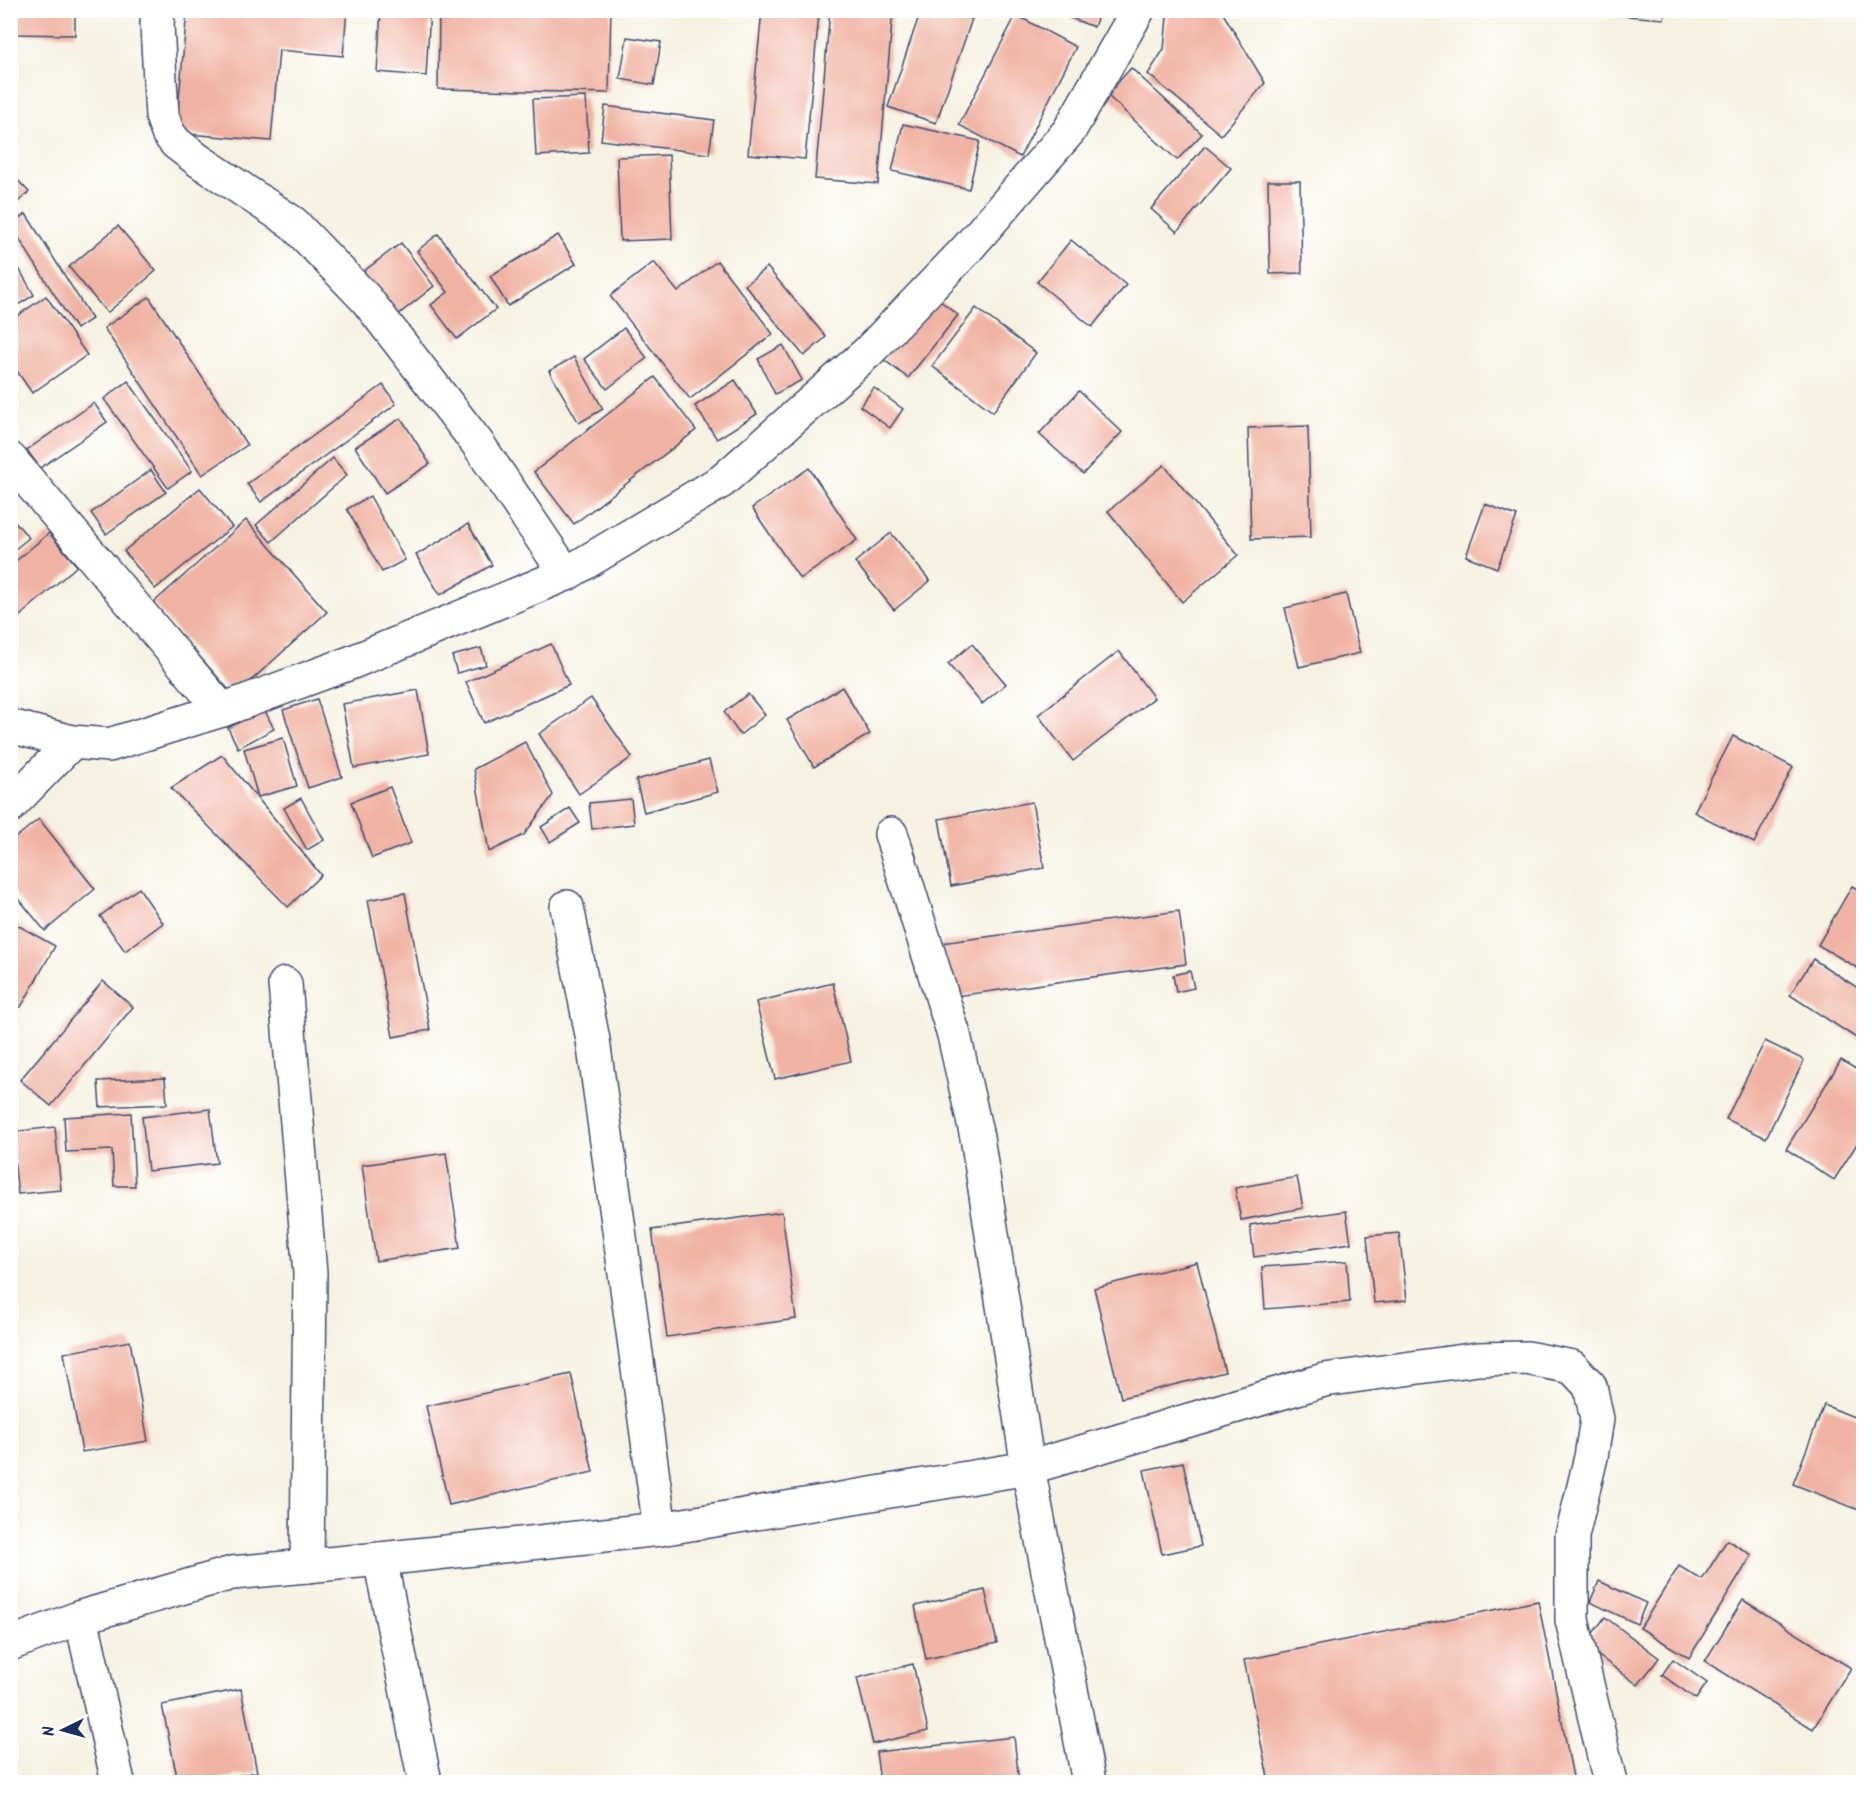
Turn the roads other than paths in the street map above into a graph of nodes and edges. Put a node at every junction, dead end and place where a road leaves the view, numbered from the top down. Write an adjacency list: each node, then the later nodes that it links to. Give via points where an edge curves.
1 (158, 10): 4 (street, via 162,116 168,133 198,160 293,223 366,299 478,444)
2 (1138, 10): 4 (street, via 1069,131 965,251 868,352 722,481)
3 (10, 459): 5 (street)
4 (566, 574): 5 (street, via 350,663)
5 (222, 710): 7 (street, via 109,745)
6 (10, 726): 7 (street)
7 (72, 742): 8 (street)
8 (10, 806)
9 (891, 834): 12 (street, via 954,1035 977,1137)
10 (567, 907): 13 (street, via 593,1040)
11 (285, 984): 15 (street, via 310,1274)
12 (1028, 1468): 13 (street); 20 (street); 21 (street, via 1324,1380 1478,1359 1527,1358 1572,1367 1590,1386 1597,1419 1572,1536 1572,1620)
13 (660, 1529): 14 (street)
14 (380, 1559): 15 (street); 19 (street)
15 (307, 1566): 16 (street, via 232,1573)
16 (81, 1617): 17 (street); 18 (street)
17 (10, 1644)
18 (118, 1782)
19 (425, 1782)
20 (1089, 1782)
21 (1610, 1782)

